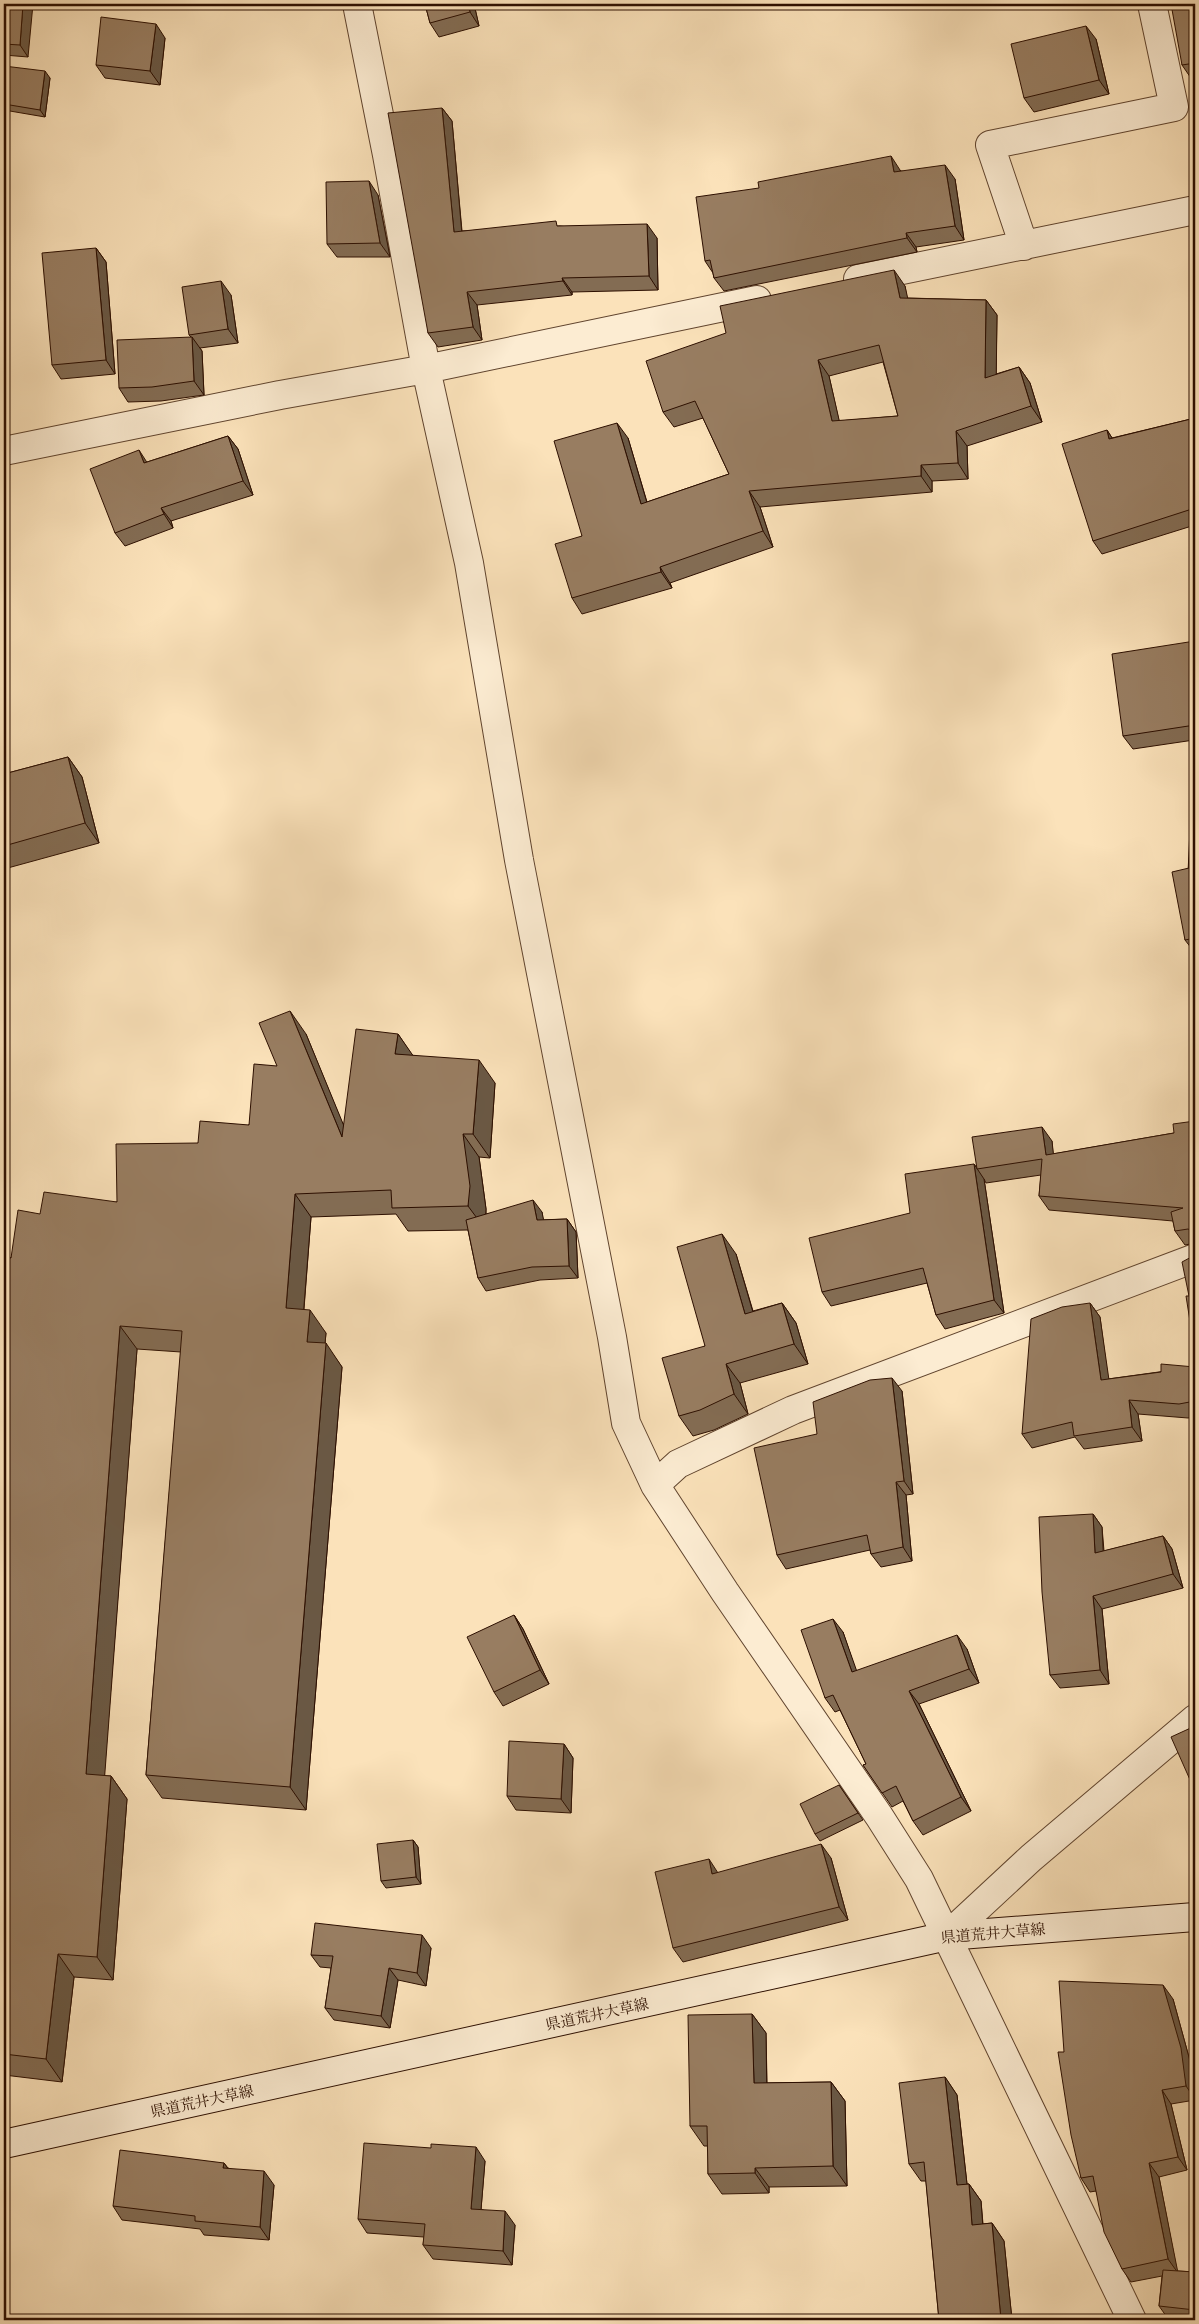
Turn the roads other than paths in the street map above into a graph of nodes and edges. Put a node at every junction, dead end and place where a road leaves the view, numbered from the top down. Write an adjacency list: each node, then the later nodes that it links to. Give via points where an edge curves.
1 (357, 4): 7 (street)
2 (1152, 4): 4 (street, via 1174,107 990,145)
3 (1195, 210): 4 (street)
4 (1024, 246): 5 (street)
5 (831, 285)
6 (782, 295): 7 (street)
7 (426, 369): 8 (street); 10 (street, via 469,562 519,860 626,1423)
8 (4, 451)
9 (1195, 1258): 10 (street, via 793,1410 678,1464)
10 (655, 1485): 13 (street, via 879,1816 919,1879)
11 (1195, 1719): 13 (street, via 1031,1858)
12 (1195, 1917): 13 (street, 県道荒井大草線)
13 (947, 1936): 14 (street, 県道荒井大草線); 15 (street)
14 (4, 2144)
15 (1132, 2320)

